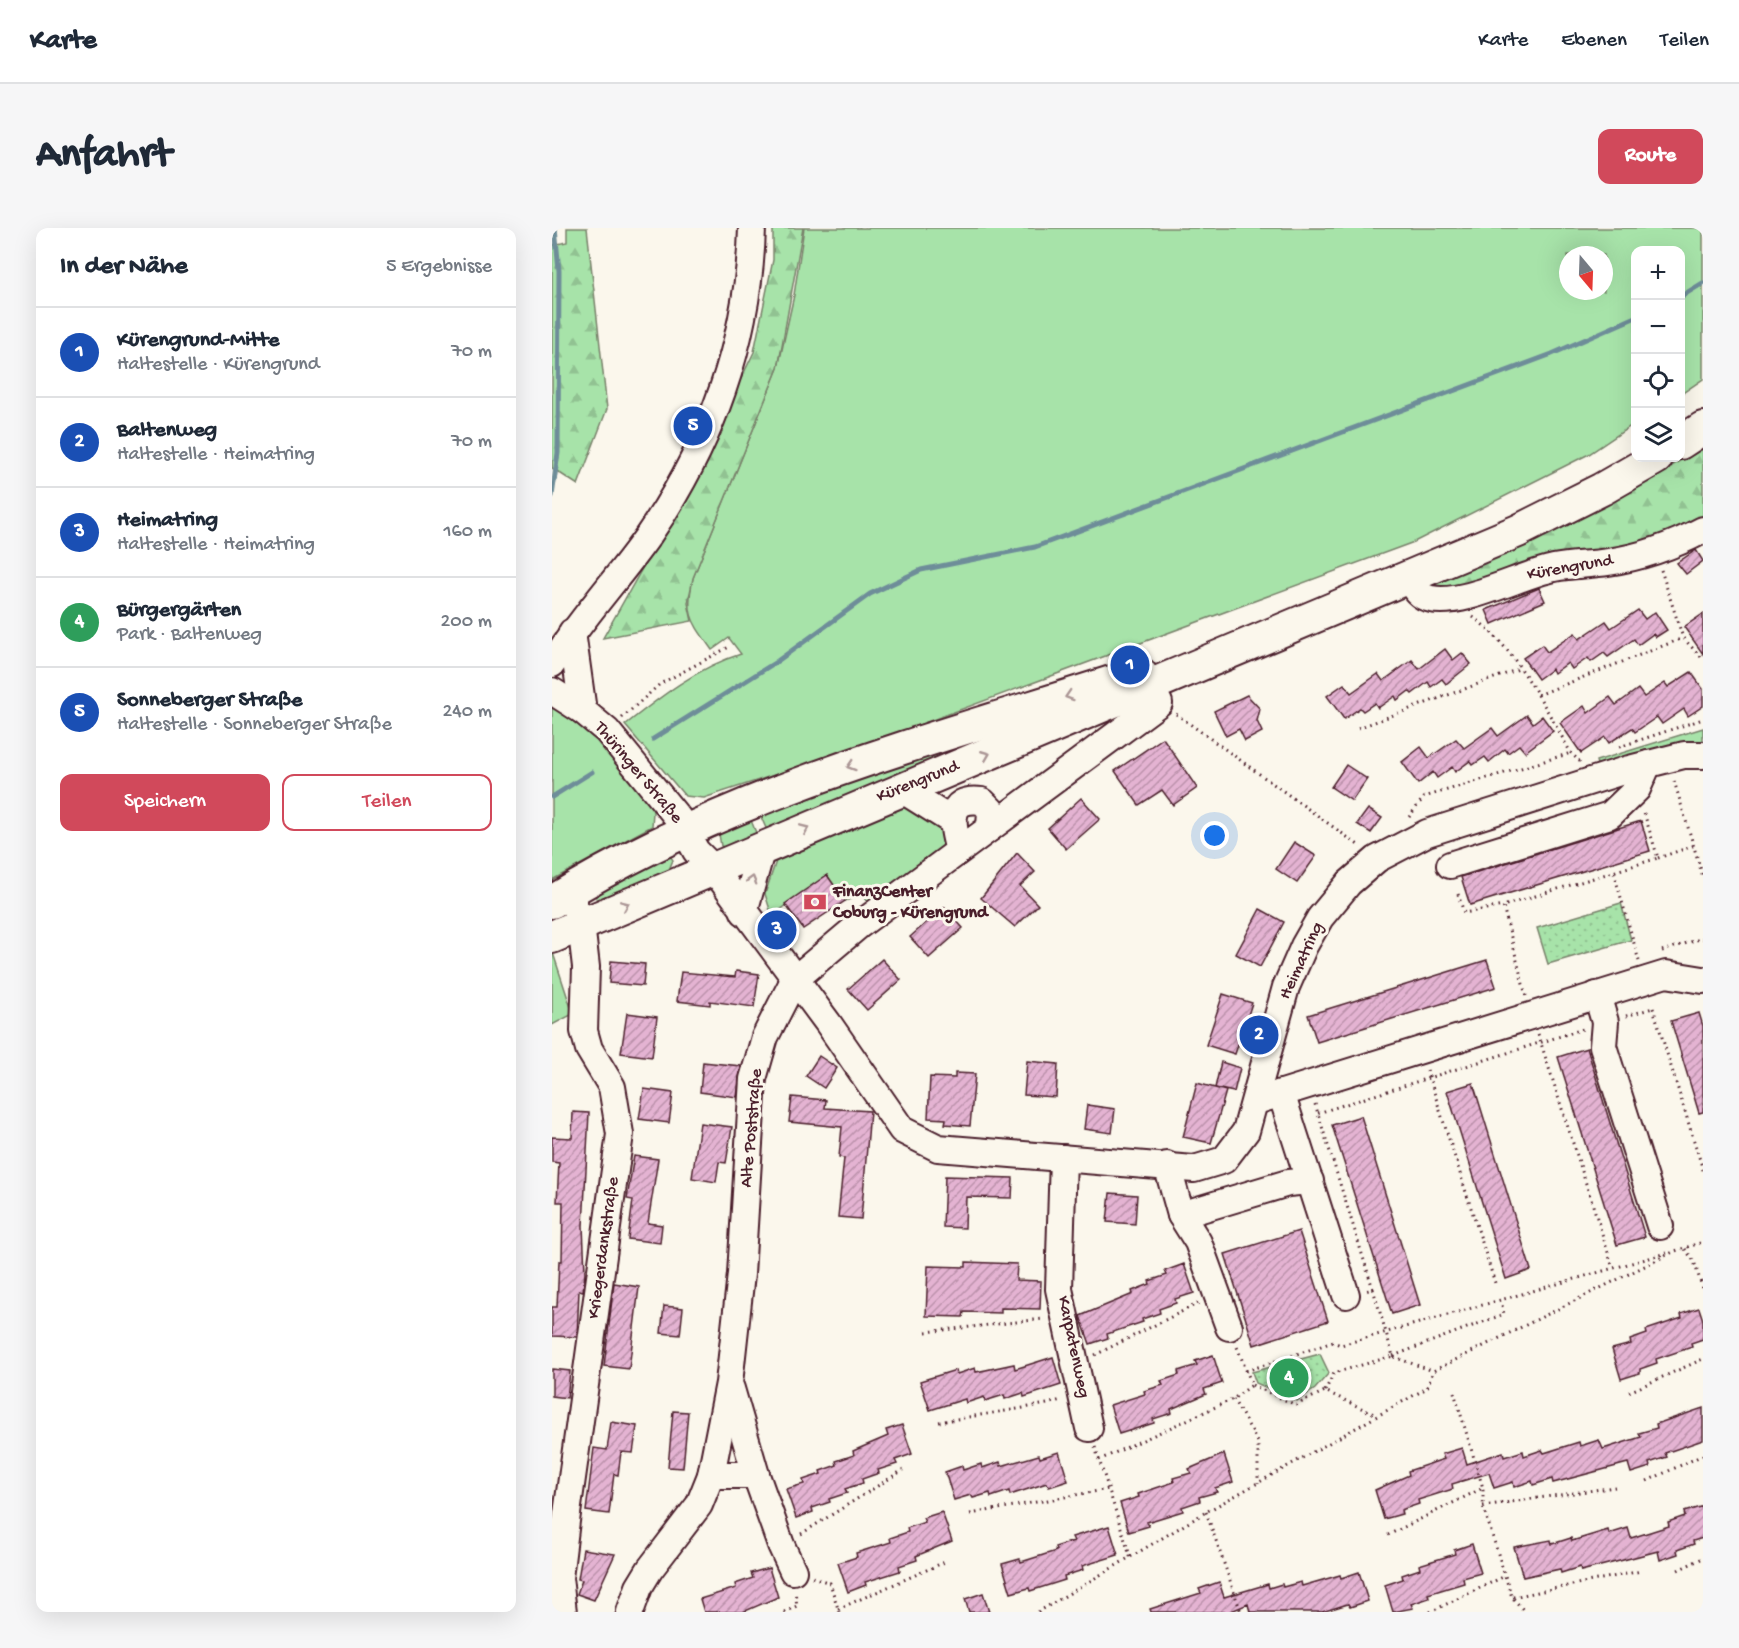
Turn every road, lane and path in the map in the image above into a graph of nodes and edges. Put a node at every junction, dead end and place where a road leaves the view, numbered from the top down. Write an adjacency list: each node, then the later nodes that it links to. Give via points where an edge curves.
1 (752, 228): 9 (street, via 749,272 735,352 701,445 648,535)
2 (1703, 428): 3 (main road)
3 (1685, 440)
4 (1649, 462): 7 (main road, Kürengrund, via 1518,531)
5 (1703, 530): 6 (street, Kürengrund)
6 (1655, 552): 8 (street, Kürengrund, via 1610,562 1556,567 1491,590); 10 (path)
7 (1408, 578): 8 (street, Kürengrund, via 1421,596); 15 (main road, Kürengrund)
8 (1446, 599): 14 (path, via 1489,629)
9 (562, 637): 13 (street); 16 (street); 18 (street)
10 (1683, 638): 12 (path); 17 (path)
11 (729, 646): 21 (path, via 660,684)
12 (1702, 657)
13 (552, 664)
14 (1519, 669): 17 (path); 20 (path)
15 (1151, 687): 27 (main road, Kürengrund, one-way to 15); 32 (street, Alte Poststraße); 33 (main road, Kürengrund, one-way to 33, via 806,781); 38 (path)
16 (552, 689): 18 (street, Thüringer Straße)
17 (1538, 695): 23 (path)
18 (583, 711): 21 (street, Thüringer Straße)
19 (1703, 719): 22 (path)
20 (1358, 729)
21 (607, 731): 33 (street, Thüringer Straße)
22 (1612, 750)
23 (1571, 753): 26 (path, via 1579,761 1590,757); 31 (path, via 1424,797)
24 (1703, 755): 25 (street, Heimatring, via 1684,755)
25 (1648, 764): 26 (street, Heimatring); 28 (street)
26 (1594, 780): 38 (street, Heimatring, via 1427,832)
27 (901, 789): 30 (street); 35 (main road, Kürengrund, one-way to 27)
28 (1636, 789): 37 (path); 39 (street, via 1610,815)
29 (1679, 800): 34 (path)
30 (952, 821): 32 (street, via 953,813 963,803 982,801 991,810); 36 (street)
31 (1404, 824)
32 (990, 828): 36 (street, Alte Poststraße)
33 (685, 830): 40 (street, Thüringer Straße, via 704,846); 44 (main road, Kürengrund)
34 (1693, 846): 37 (path); 42 (path)
35 (762, 848): 40 (main road, Kürengrund); 46 (street, one-way to 35)
36 (958, 851): 51 (street, Alte Poststraße, via 822,954)
37 (1658, 858): 41 (path)
38 (1377, 859): 60 (street, Heimatring, via 1349,883 1320,918 1304,946 1286,987)
39 (1450, 866)
40 (713, 868): 46 (street, Heimatring); 47 (main road, Kürengrund, one-way to 40)
41 (1614, 872): 45 (path); 50 (path)
42 (1703, 877)
43 (1458, 894): 45 (path, via 1464,913)
44 (560, 897): 47 (street, Kriegerdankstraße)
45 (1503, 906): 54 (path)
46 (744, 912): 51 (street, Heimatring)
47 (580, 924): 48 (main road, Kürengrund); 121 (street, Kriegerdankstraße, via 586,967 584,1031 588,1049 612,1087 620,1134 566,1521 560,1578)
48 (552, 937)
49 (1703, 938): 50 (path)
50 (1651, 964): 52 (street); 53 (street)
51 (794, 980): 62 (street, Heimatring, via 903,1130 938,1148); 87 (street, Alte Poststraße, via 765,1037 753,1079 741,1274)
52 (1703, 980)
53 (1596, 995): 54 (street); 55 (street)
54 (1532, 1015): 58 (street)
55 (1605, 1022): 56 (path); 64 (path, via 1653,1008); 67 (street, via 1603,1046)
56 (1541, 1043): 57 (path); 71 (path)
57 (1430, 1078): 61 (path); 72 (path)
58 (1310, 1085): 59 (street); 61 (path)
59 (1281, 1093): 60 (street); 65 (street)
60 (1256, 1101): 63 (street, Heimatring, via 1246,1131 1224,1160 1194,1169)
61 (1318, 1113): 73 (path)
62 (1063, 1158): 63 (street, Heimatring); 78 (street, Karpatenweg, via 1059,1289)
63 (1167, 1165): 66 (street)
64 (1703, 1170)
65 (1310, 1181): 66 (street); 76 (street)
66 (1181, 1215): 75 (street, via 1198,1242)
67 (1660, 1226)
68 (1703, 1242): 69 (path)
69 (1685, 1249): 70 (path); 74 (path, via 1694,1261)
70 (1675, 1251): 71 (path); 86 (path)
71 (1613, 1268): 77 (path)
72 (1495, 1283)
73 (1373, 1289): 76 (path); 81 (path)
74 (1703, 1290)
75 (1217, 1294): 79 (street); 84 (path)
76 (1346, 1295)
77 (1500, 1302): 81 (path); 82 (path, via 1504,1314)
78 (1064, 1316): 80 (path); 84 (street, Karpatenweg)
79 (1228, 1327): 85 (path)
80 (926, 1332)
81 (1386, 1332): 82 (path); 85 (path, via 1341,1345 1333,1342)
82 (1393, 1356): 86 (path); 90 (path, via 1334,1373)
83 (1703, 1359): 92 (path)
84 (1075, 1364): 89 (street, Karpatenweg)
85 (1246, 1371): 88 (path)
86 (1433, 1371): 94 (path, via 1427,1388)
87 (729, 1383): 100 (street, Alte Poststraße); 101 (street, Alte Poststraße)
88 (1252, 1385): 90 (path, via 1296,1405); 93 (path)
89 (1083, 1391): 95 (path, via 1047,1404); 96 (street, Karpatenweg)
90 (1325, 1391): 94 (path)
91 (1454, 1392): 105 (path)
92 (1629, 1392)
93 (1233, 1399): 98 (path); 103 (path, via 1258,1442)
94 (1376, 1415): 103 (path)
95 (939, 1422)
96 (1089, 1428): 98 (path)
97 (1703, 1455): 102 (path)
98 (1099, 1460): 106 (path)
99 (903, 1470): 111 (path)
100 (756, 1475): 101 (street); 111 (street, Alte Poststraße)
101 (711, 1476): 122 (street, Alte Poststraße, via 699,1505 639,1587)
102 (1647, 1481)
103 (1258, 1483): 108 (path)
104 (1615, 1487): 107 (path)
105 (1483, 1488): 107 (path); 110 (path)
106 (1109, 1489): 109 (path); 113 (path)
107 (1483, 1506): 118 (path)
108 (1206, 1512): 113 (path); 124 (path)
109 (970, 1514)
110 (1388, 1535)
111 (781, 1545): 116 (street, Alte Poststraße)
112 (1703, 1558): 115 (path)
113 (1131, 1559): 123 (path)
114 (947, 1561): 120 (path)
115 (1678, 1570)
116 (793, 1571): 120 (path, via 830,1583)
117 (1641, 1571): 119 (path)
118 (1505, 1576): 119 (path); 125 (path)
119 (1512, 1598): 126 (path)
120 (838, 1611)
121 (563, 1612)
122 (630, 1612)
123 (1038, 1612)
124 (1241, 1612)
125 (1430, 1612)
126 (1525, 1612)

